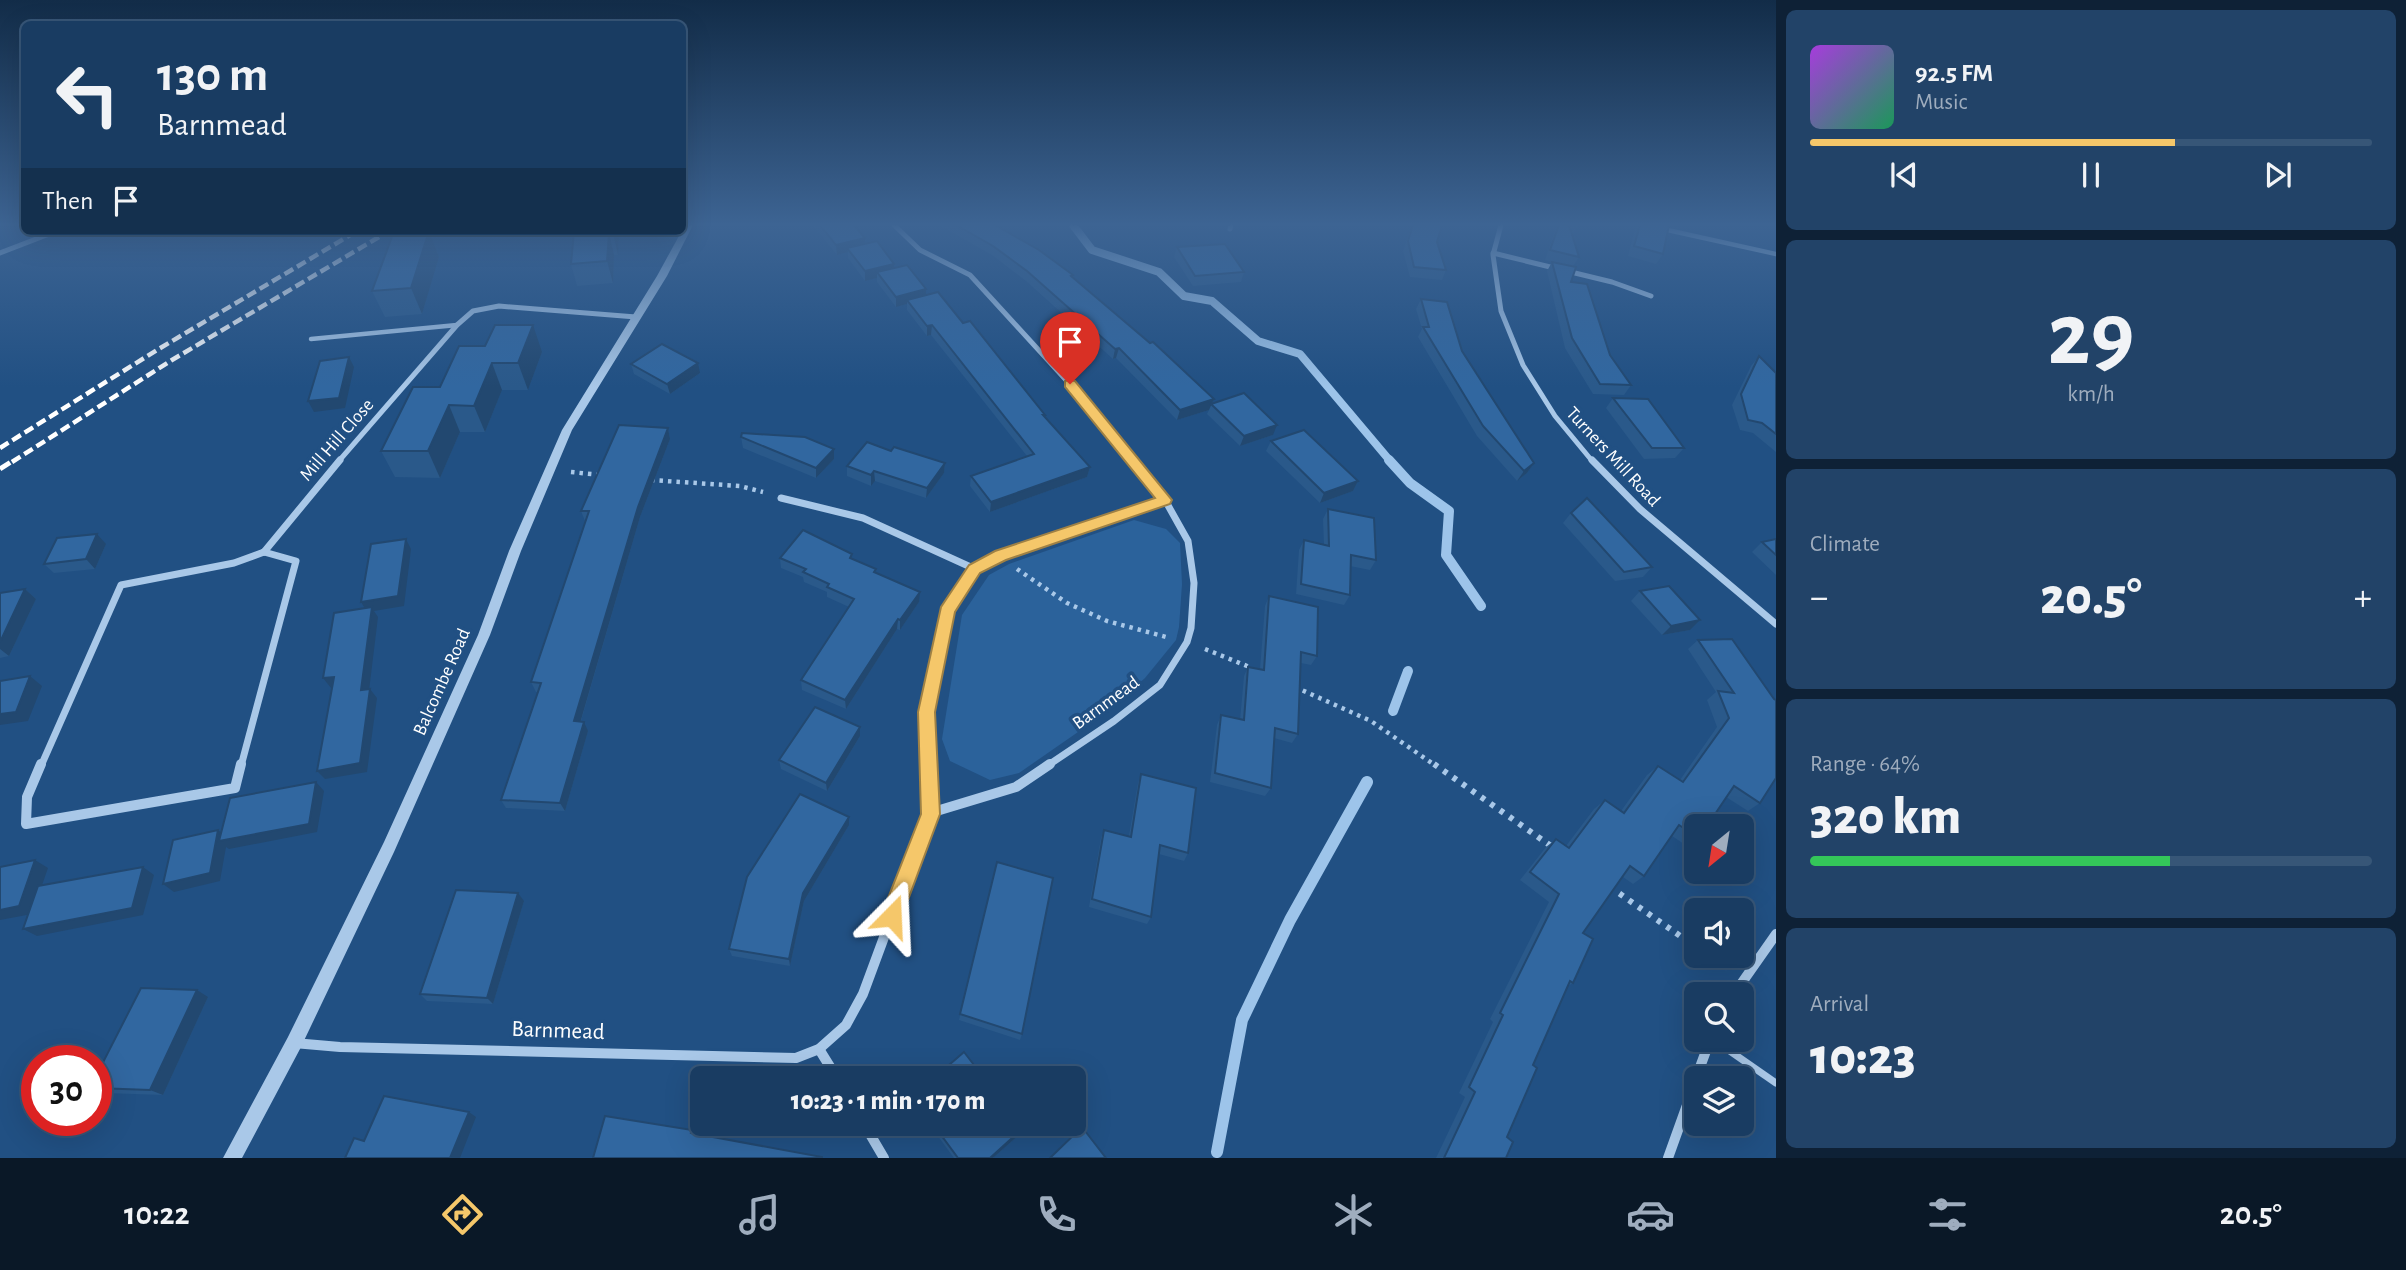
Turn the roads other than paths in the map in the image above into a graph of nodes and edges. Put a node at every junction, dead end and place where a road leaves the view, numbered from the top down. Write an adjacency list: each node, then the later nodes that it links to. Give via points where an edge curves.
1 (660, 279): 6 (street, Balcombe Road)
2 (974, 279): 10 (street, Barnmead, via 1087,403)
3 (1497, 279): 13 (street, Turners Mill Road, via 1501,307 1521,359 1551,414 1662,530)
4 (1600, 279): 5 (street)
5 (1651, 296)
6 (636, 317): 7 (street, Mill Hill Close, via 499,306 473,311); 17 (street, Balcombe Road, via 578,410 549,470 479,648)
7 (457, 325): 8 (lane, Mill Hill Close); 11 (street, Mill Hill Close)
8 (310, 339)
9 (781, 498): 12 (street, via 863,518)
10 (1165, 500): 12 (street, Barnmead, via 1000,555); 14 (street, Barnmead, via 1188,541 1194,583 1187,642 1160,685 1016,787)
11 (264, 552): 11 (street, via 234,563 121,584 27,797 26,824 235,788 296,561)
12 (975, 569): 14 (street, Barnmead, via 947,611 926,712)
13 (1776, 624)
14 (930, 814): 18 (street, Barnmead, via 863,994 846,1025)
15 (1776, 933): 16 (street)
16 (1742, 982)
17 (294, 1043): 18 (street, Barnmead, via 760,1058 796,1058); 24 (street, Balcombe Road)
18 (819, 1049): 20 (street)
19 (1730, 1052): 21 (lane)
20 (830, 1066)
21 (1776, 1083)
22 (1684, 1113): 26 (street)
23 (871, 1136): 25 (street)
24 (232, 1158)
25 (884, 1158)
26 (1668, 1158)

